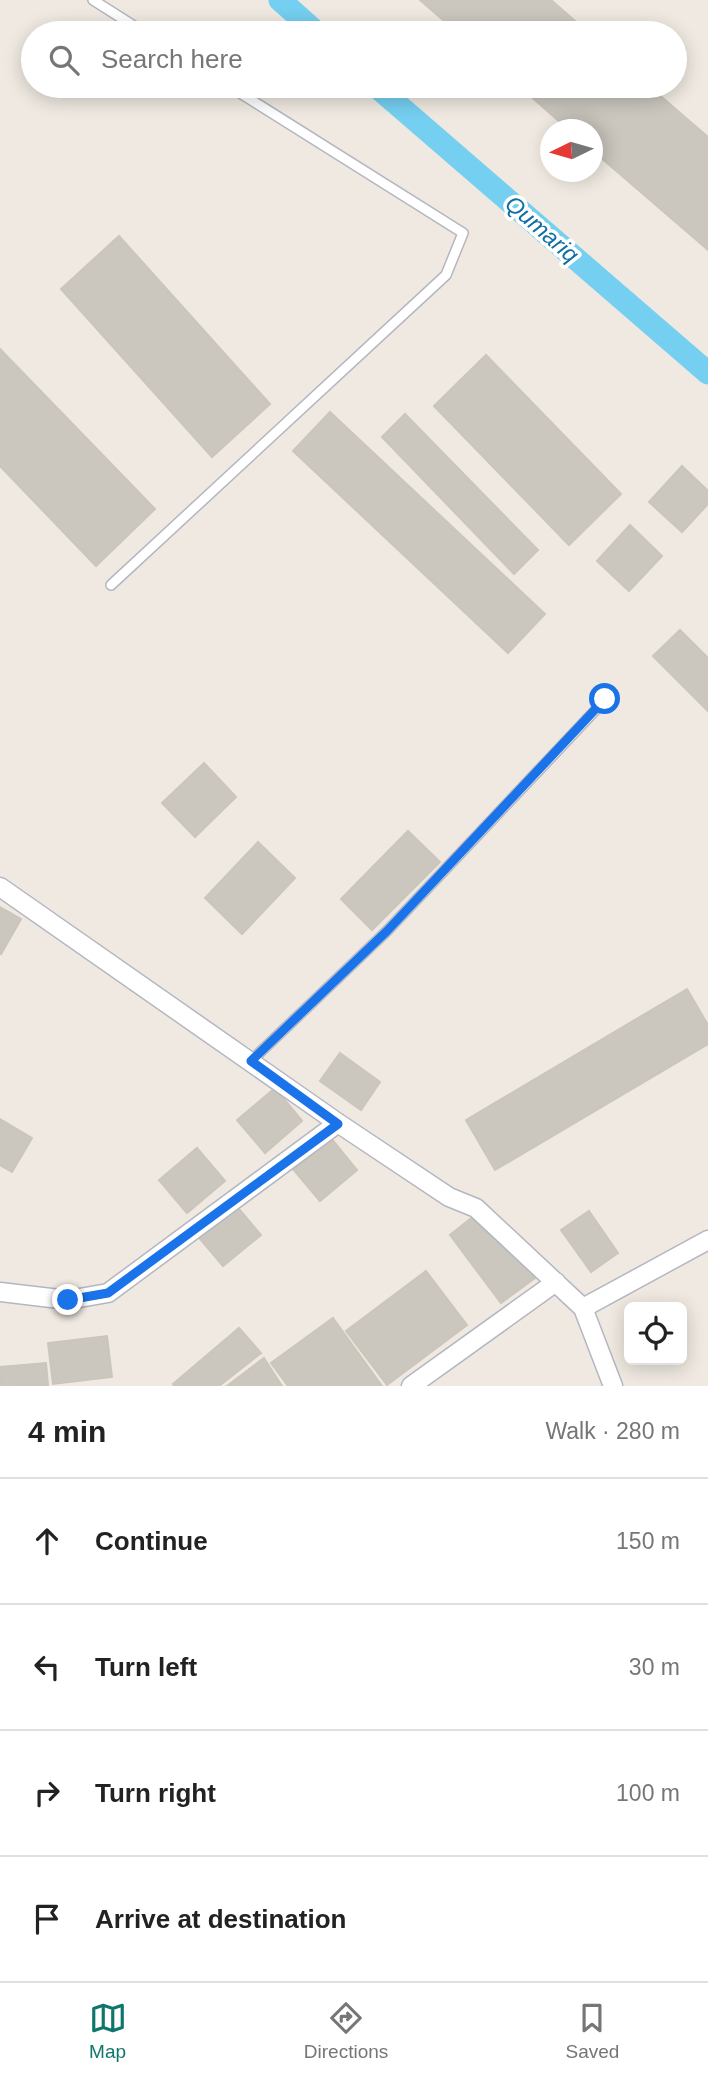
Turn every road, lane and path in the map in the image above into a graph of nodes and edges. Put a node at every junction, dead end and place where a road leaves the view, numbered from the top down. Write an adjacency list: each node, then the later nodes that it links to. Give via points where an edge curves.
1 (93, 0): 2 (lane)
2 (126, 21)
3 (248, 98): 4 (lane, via 463,233 446,275)
4 (111, 585)
5 (605, 699): 7 (lane, via 387,931)
6 (0, 887): 7 (street)
7 (251, 1061): 8 (street)
8 (338, 1124): 10 (street, via 449,1197 476,1208); 11 (street, via 108,1293 68,1300)
9 (708, 1240): 12 (street)
10 (556, 1282): 12 (street); 13 (street)
11 (0, 1292)
12 (583, 1308): 14 (street)
13 (411, 1386)
14 (613, 1386)

